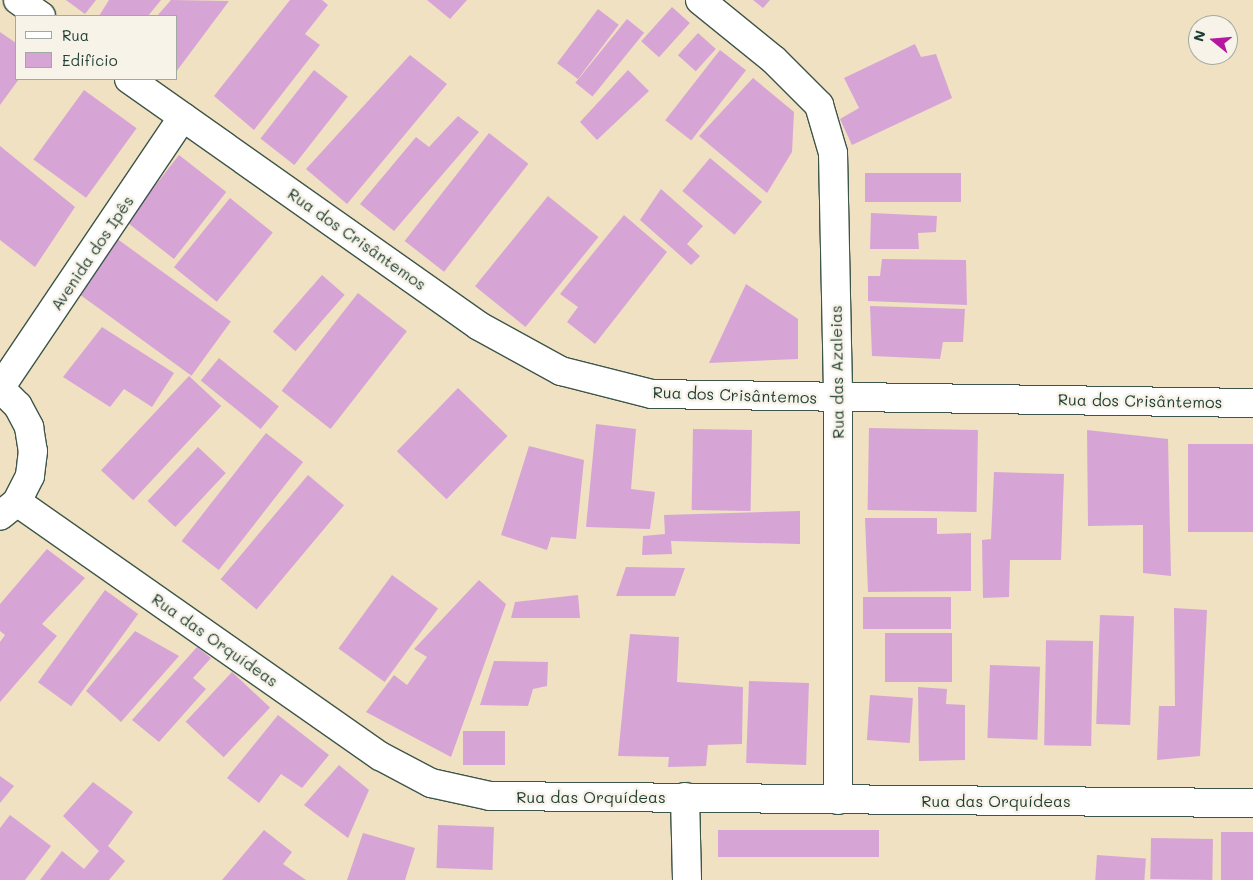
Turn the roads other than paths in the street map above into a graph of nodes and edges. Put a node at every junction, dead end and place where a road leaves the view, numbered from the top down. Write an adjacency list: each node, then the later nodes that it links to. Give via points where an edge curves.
1 (18, 0): 3 (street)
2 (700, 0): 7 (street, Rua das Azaleias, via 774,60 819,105 833,154)
3 (40, 15)
4 (130, 80): 5 (street, Rua dos Crisântemos)
5 (183, 117): 6 (street, Avenida dos Ipês); 7 (street, Rua dos Crisântemos, via 479,326 561,371 652,394)
6 (0, 388): 9 (street, via 18,406 29,427 33,452 30,476)
7 (838, 397): 8 (street, Rua dos Crisântemos); 11 (street, Rua das Azaleias)
8 (1253, 403)
9 (8, 509): 10 (street, Rua das Orquídeas, via 380,756 431,782 490,796)
10 (685, 797): 11 (street, Rua das Orquídeas); 13 (street)
11 (838, 800): 12 (street, Rua das Orquídeas)
12 (1253, 803)
13 (687, 880)

